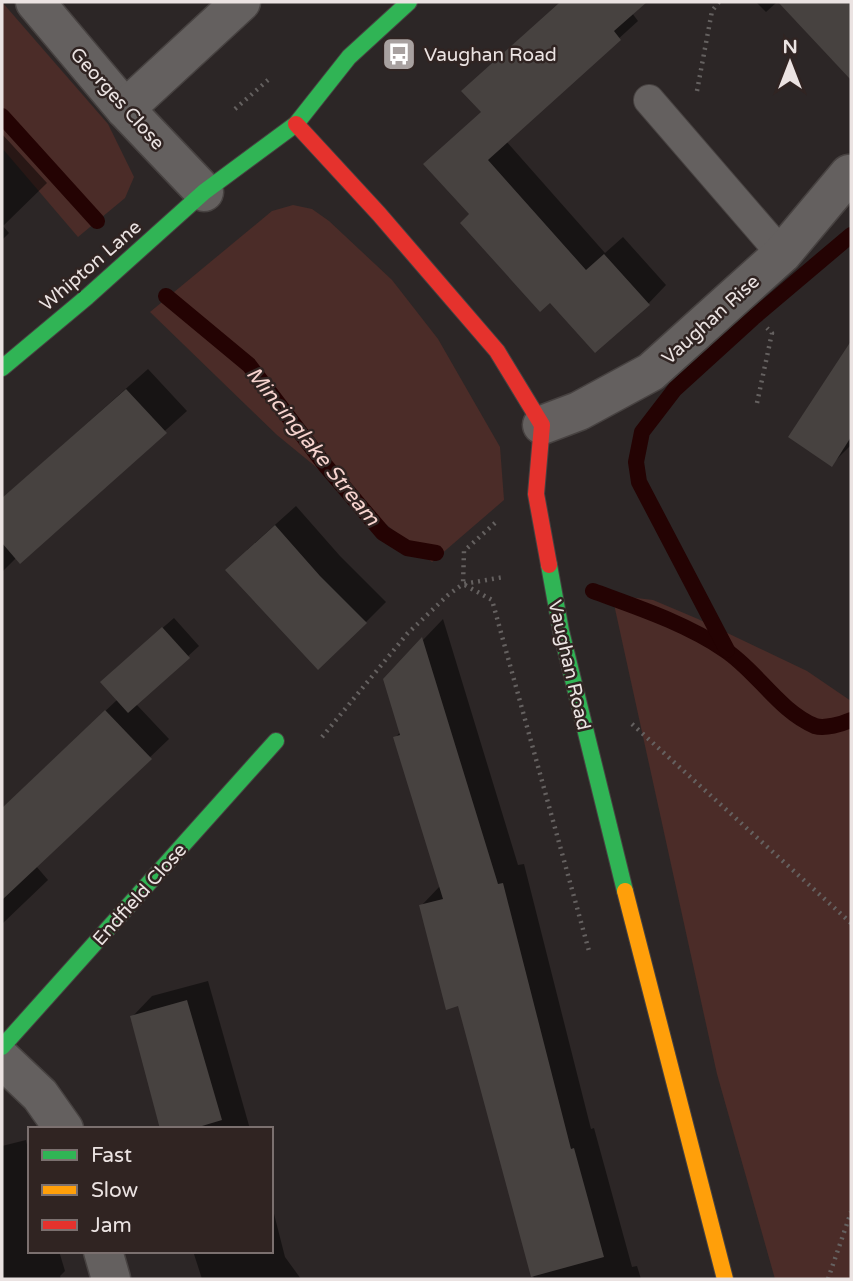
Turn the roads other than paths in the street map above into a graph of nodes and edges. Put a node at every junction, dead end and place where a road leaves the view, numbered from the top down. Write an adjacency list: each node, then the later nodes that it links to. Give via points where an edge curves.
1 (34, 2): 5 (street, Georges Close)
2 (242, 2): 5 (street)
3 (409, 2): 6 (street, via 349,57)
4 (649, 100): 9 (lane)
5 (125, 109): 8 (street, Georges Close)
6 (296, 124): 8 (street); 11 (street, via 496,351)
7 (849, 174): 9 (street, Vaughan Rise)
8 (204, 192): 10 (street, Whipton Lane)
9 (782, 254): 11 (street, Vaughan Rise, via 651,372 579,411)
10 (2, 368)
11 (542, 425): 18 (street, Vaughan Road, via 536,494 561,631)
12 (275, 741): 13 (street, Endfield Close)
13 (2, 1047)
14 (2, 1059): 15 (street, via 40,1096)
15 (63, 1127)
16 (104, 1253): 17 (street)
17 (111, 1279)
18 (725, 1279)

